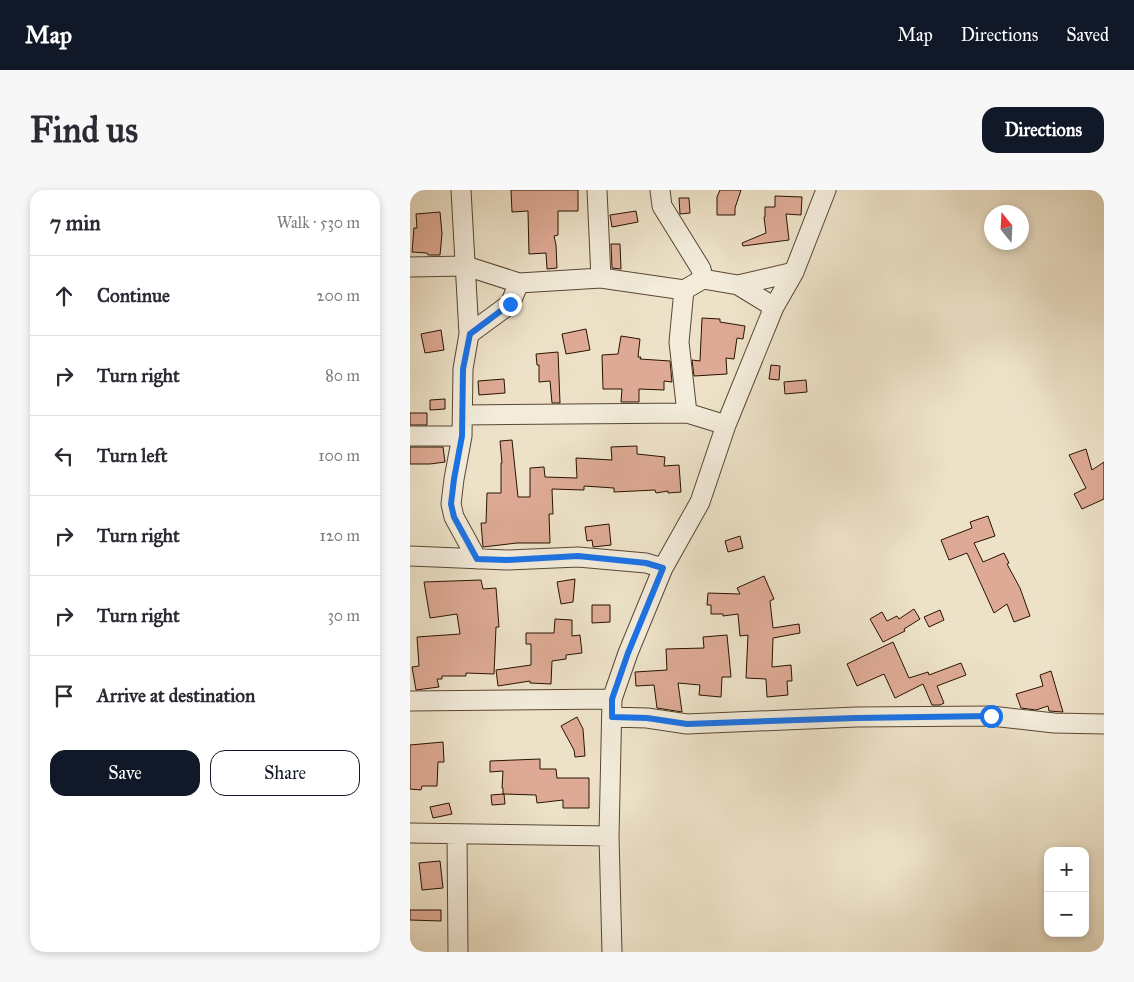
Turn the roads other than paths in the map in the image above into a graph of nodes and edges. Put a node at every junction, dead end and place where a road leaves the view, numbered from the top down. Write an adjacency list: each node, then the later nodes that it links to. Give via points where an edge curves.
1 (461, 190): 5 (street)
2 (597, 190): 8 (street)
3 (660, 190): 9 (street, via 662,206 701,269)
4 (826, 190): 7 (street)
5 (466, 266): 6 (street); 10 (street); 14 (street)
6 (410, 268)
7 (794, 272): 11 (street); 13 (street)
8 (601, 278): 10 (street); 12 (street)
9 (703, 279): 11 (street); 12 (street)
10 (519, 283): 14 (street, via 510,304)
11 (738, 285): 13 (street)
12 (684, 290): 15 (street, via 679,342)
13 (774, 308): 17 (street)
14 (470, 334): 16 (street, via 463,369)
15 (687, 413): 16 (street); 17 (street)
16 (463, 415): 19 (street)
17 (726, 425): 22 (street, via 700,502)
18 (410, 436): 19 (street)
19 (462, 436): 21 (street, via 451,504 454,517)
20 (410, 556): 21 (street)
21 (477, 559): 22 (street, via 578,556 646,563)
22 (663, 568): 24 (street, via 628,653)
23 (410, 701): 24 (street)
24 (612, 708): 25 (street, via 687,724 991,716 1054,723); 28 (street)
25 (1104, 724)
26 (410, 833): 27 (street)
27 (457, 834): 28 (street); 29 (street)
28 (609, 836): 30 (street)
29 (458, 952)
30 (612, 952)

